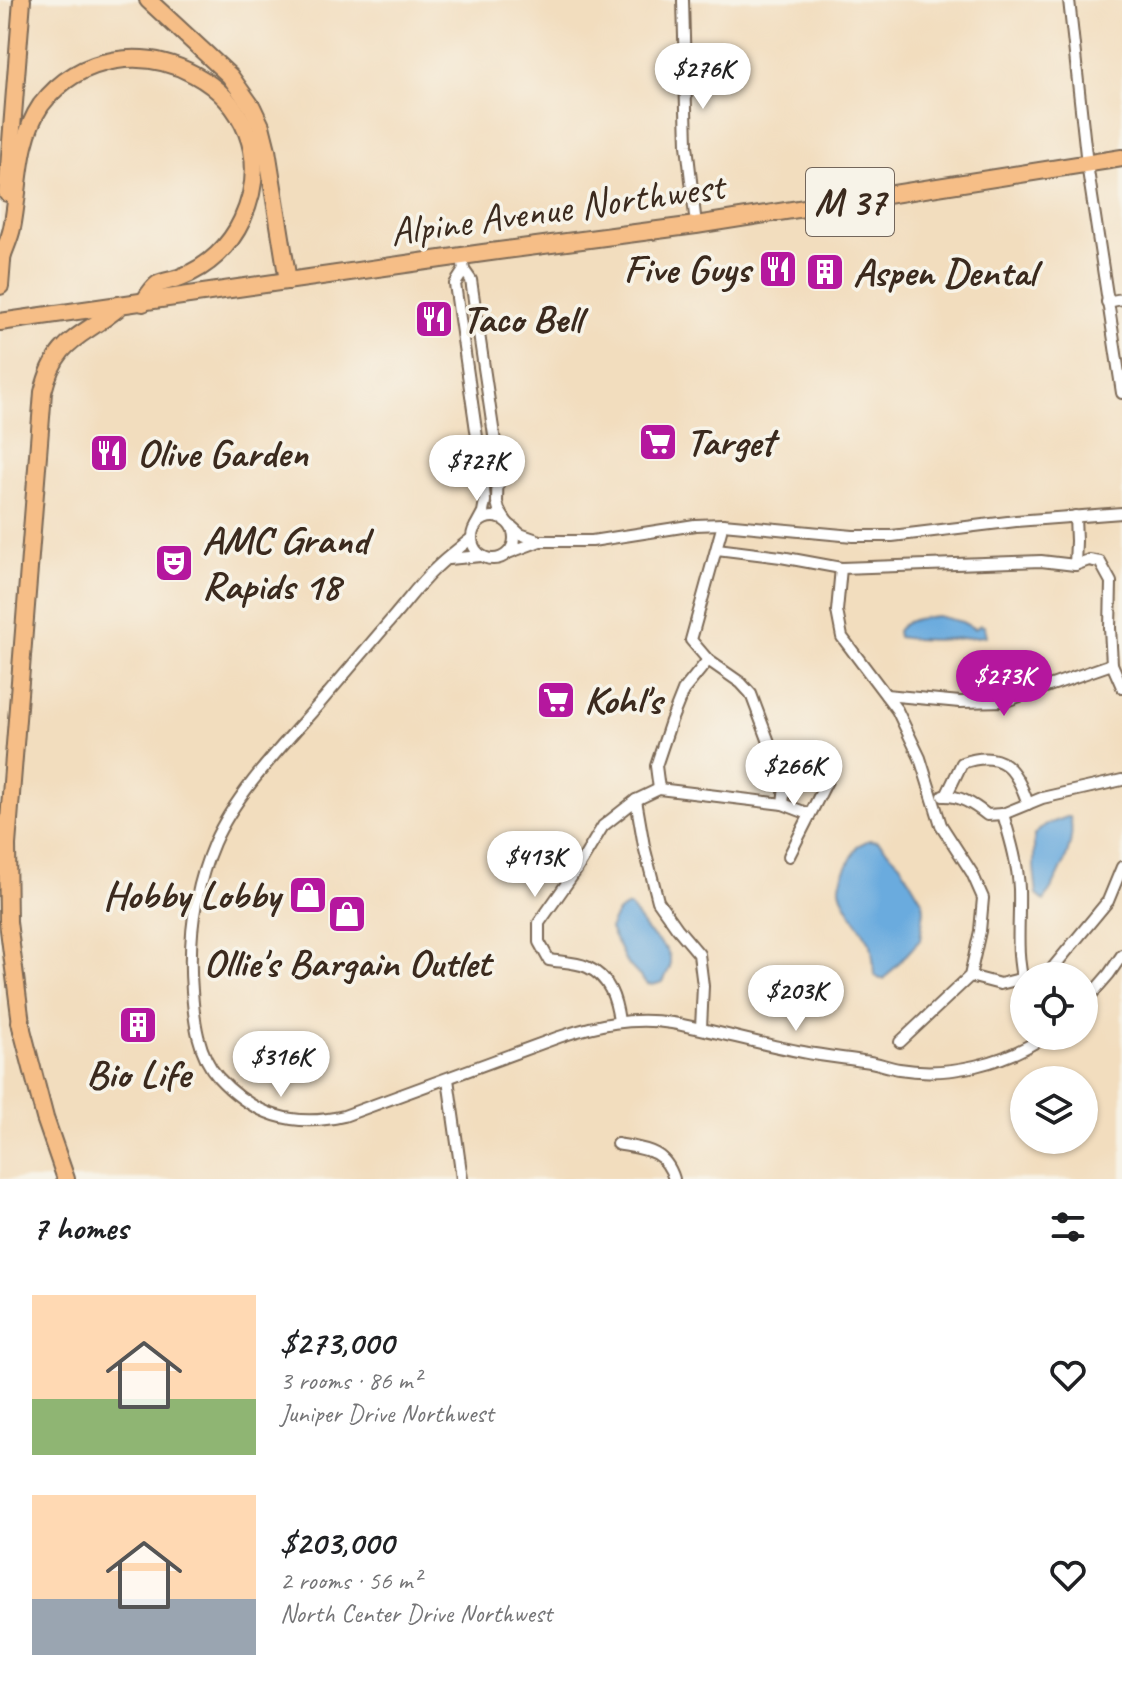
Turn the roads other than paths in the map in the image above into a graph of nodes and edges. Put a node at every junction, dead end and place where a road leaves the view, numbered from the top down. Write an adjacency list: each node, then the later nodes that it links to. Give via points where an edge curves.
1 (22, 0): 8 (highway)
2 (148, 0): 10 (highway, via 230,76 252,107 267,150)
3 (683, 0): 7 (street, via 687,145)
4 (1069, 0): 6 (street)
5 (1122, 158): 6 (highway, Alpine Avenue Northwest / M 37)
6 (1087, 164): 7 (highway, Alpine Avenue Northwest / M 37); 13 (street)
7 (696, 225): 9 (highway, Alpine Avenue Northwest / M 37)
8 (2, 257): 11 (highway); 14 (highway, via 27,136 40,106 90,63 149,55 173,60 210,79 227,95 249,138 253,182 242,221 222,250 195,271 157,285)
9 (463, 263): 10 (highway, Alpine Avenue Northwest, via 393,266); 20 (street, via 471,280 498,462 497,502); 22 (street, via 455,284 485,501)
10 (288, 281): 14 (highway, Alpine Avenue Northwest)
11 (0, 286)
12 (1122, 299): 13 (street)
13 (1107, 302): 17 (street)
14 (143, 303): 15 (highway, Alpine Avenue Northwest)
15 (120, 306): 16 (highway, Alpine Avenue Northwest); 56 (highway, via 64,347 43,392 7,845 8,922)
16 (0, 322)
17 (1122, 393)
18 (1122, 513): 19 (street)
19 (1075, 516): 21 (street, via 892,536); 29 (street)
20 (508, 524): 22 (street, via 493,516); 24 (street); 26 (street, via 514,540)
21 (723, 524): 24 (street, via 592,541); 25 (street)
22 (476, 525): 23 (street)
23 (472, 538): 27 (street); 28 (street)
24 (540, 541): 26 (street)
25 (717, 549): 30 (street); 31 (street, via 691,640)
26 (508, 553): 27 (street, via 495,559)
27 (481, 556): 28 (street)
28 (447, 559): 59 (street, via 228,816 196,898 191,976 200,1042 214,1072 257,1110 322,1121)
29 (1075, 565): 30 (street, via 1041,561); 32 (street, via 1100,562 1111,582)
30 (841, 568): 34 (street, via 837,611 842,637)
31 (708, 660): 37 (street, via 683,691 671,721 656,766); 41 (street, via 751,694 785,785)
32 (1112, 664): 33 (street); 34 (street, via 1006,701)
33 (1122, 687)
34 (886, 695): 39 (street, via 912,738)
35 (830, 775): 43 (street)
36 (1122, 780): 42 (street)
37 (659, 789): 40 (street); 41 (street)
38 (947, 794): 39 (street); 42 (street, via 962,763 991,758 1013,769); 44 (street, via 987,815)
39 (933, 798): 51 (street, via 941,825 983,898)
40 (636, 800): 54 (street, via 603,826 539,923 539,942 549,960 588,967 603,979 613,992); 55 (street, via 658,901 699,954)
41 (783, 804): 43 (street)
42 (1028, 804): 44 (street)
43 (809, 814): 45 (street)
44 (1003, 814): 49 (street, via 1019,888)
45 (789, 856)
46 (1122, 867): 50 (street, via 1108,901)
47 (0, 934): 56 (highway)
48 (1122, 955): 53 (street)
49 (1020, 962)
50 (1058, 962)
51 (970, 976): 52 (street); 57 (street)
52 (1010, 982)
53 (1098, 985)
54 (619, 1021): 55 (street); 59 (street, via 590,1026)
55 (701, 1028): 58 (street, via 804,1053 924,1071 985,1063)
56 (22, 1031): 61 (highway)
57 (900, 1042)
58 (1020, 1050)
59 (448, 1079): 62 (street)
60 (617, 1144): 63 (street, via 659,1155)
61 (66, 1179)
62 (462, 1179)
63 (674, 1179)

